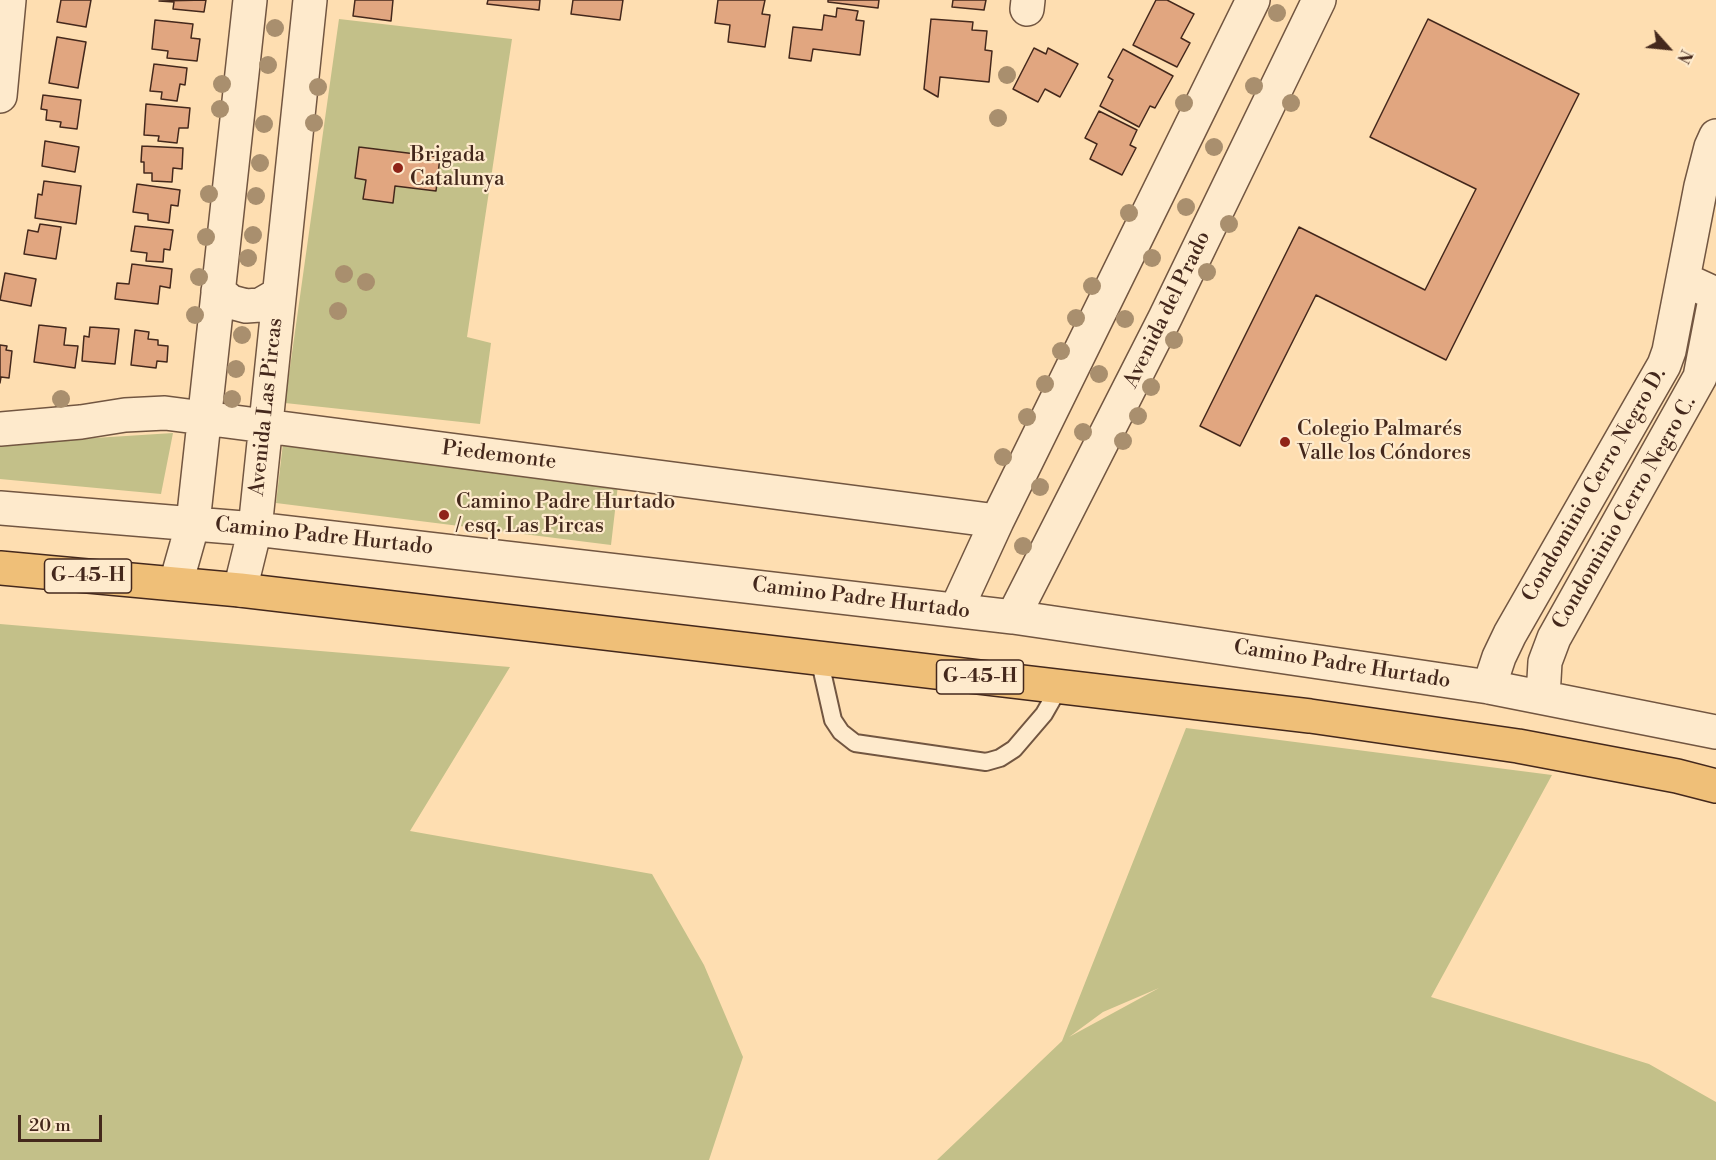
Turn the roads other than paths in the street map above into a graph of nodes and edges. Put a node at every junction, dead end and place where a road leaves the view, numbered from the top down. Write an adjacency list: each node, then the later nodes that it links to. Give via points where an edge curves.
1 (9, 0): 6 (street)
2 (249, 0): 9 (street)
3 (310, 0): 10 (street, Avenida Las Pircas)
4 (1253, 0): 16 (street)
5 (1319, 0): 23 (street, Avenida del Prado, via 1165,318)
6 (0, 96)
7 (1716, 136): 8 (street, Condominio Cerro Negro D., via 1701,186)
8 (1683, 279): 11 (street); 26 (street, Condominio Cerro Negro D., via 1661,372 1510,634)
9 (218, 291): 10 (street, Avenida Las Pircas, via 231,302 246,306 260,305); 12 (street)
10 (279, 294): 13 (street, Avenida Las Pircas)
11 (1716, 294): 27 (street, Condominio Cerro Negro C., via 1696,387 1554,638 1545,662)
12 (204, 418): 13 (street, Piedemonte); 14 (street, Piedemonte, via 165,412); 17 (street)
13 (266, 425): 16 (street, Piedemonte); 18 (street, Avenida Las Pircas)
14 (0, 429)
15 (0, 508): 17 (street, Camino Padre Hurtado)
16 (997, 521): 22 (street)
17 (193, 523): 18 (street, Camino Padre Hurtado); 20 (street)
18 (255, 529): 21 (street, Avenida Las Pircas); 22 (street, Camino Padre Hurtado)
19 (0, 568): 20 (main road, G-45-H)
20 (176, 583): 21 (main road, G-45-H)
21 (240, 590): 24 (main road, G-45-H)
22 (956, 610): 23 (street, Camino Padre Hurtado)
23 (1013, 617): 26 (street, Camino Padre Hurtado)
24 (819, 658): 25 (main road, G-45-H); 25 (lane, via 832,720 855,743 986,762 1014,749 1044,714)
25 (1060, 686): 29 (main road, G-45-H, via 1495,743)
26 (1489, 687): 27 (street, Camino Padre Hurtado)
27 (1543, 697): 28 (street, Camino Padre Hurtado)
28 (1716, 732)
29 (1716, 786)

